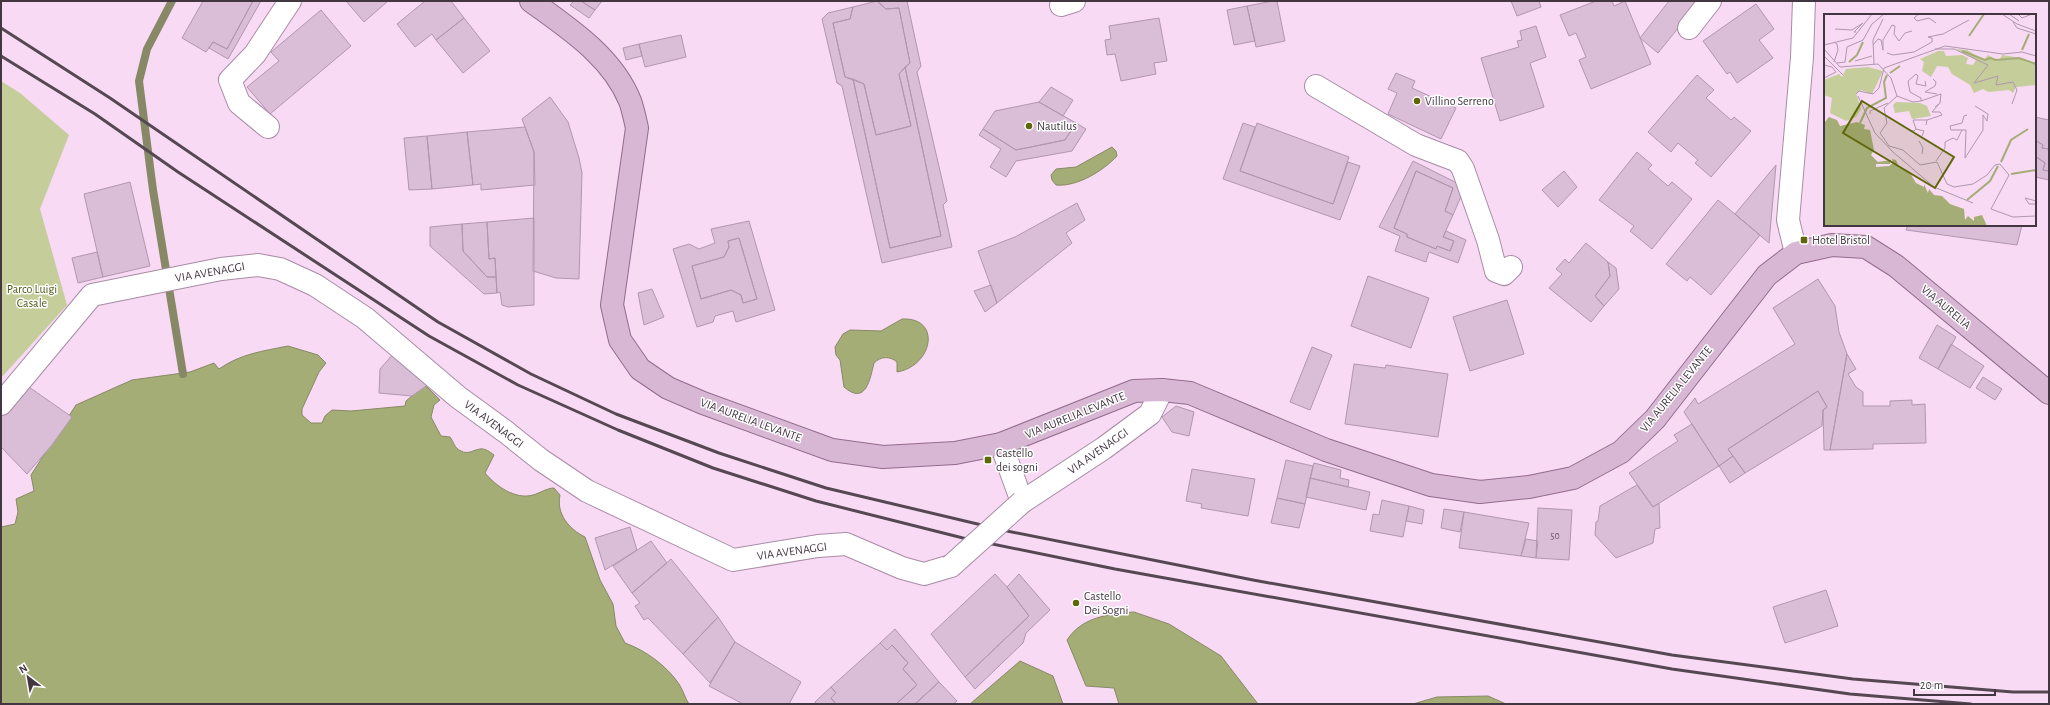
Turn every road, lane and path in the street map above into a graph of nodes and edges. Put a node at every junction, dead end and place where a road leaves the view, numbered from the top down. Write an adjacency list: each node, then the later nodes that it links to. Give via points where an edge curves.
1 (290, 1): 7 (street, via 255,54 230,80 239,103)
2 (531, 1): 14 (main road, VIA AURELIA LEVANTE, via 570,29 601,57 613,71 630,101 637,128 612,305 620,340 640,369 668,388 703,403 832,450 883,457 955,453)
3 (1710, 1): 5 (street)
4 (1804, 1): 9 (street, via 1802,57 1788,220)
5 (1689, 28)
6 (1316, 86): 10 (street, via 1416,145 1458,162 1463,169 1488,240 1496,271 1504,274)
7 (268, 127)
8 (1832, 245): 9 (main road, VIA AURELIA LEVANTE); 12 (main road, VIA AURELIA, via 1866,247 1896,266)
9 (1796, 253): 11 (main road, VIA AURELIA LEVANTE, via 1766,275 1655,419 1621,452 1573,478 1529,487 1480,492 1431,485 1326,450 1190,394)
10 (1511, 267)
11 (1162, 390): 14 (main road, VIA AURELIA LEVANTE, via 1134,391); 15 (street, VIA AVENAGGI, via 1150,414)
12 (2049, 393)
13 (1, 404): 15 (street, VIA AVENAGGI, bridge, via 92,295 221,269 258,265 280,269 315,285 365,318 458,397 541,460 587,491 732,560 846,544 902,568 924,574 951,566)
14 (1002, 444): 15 (street)
15 (1022, 502)

